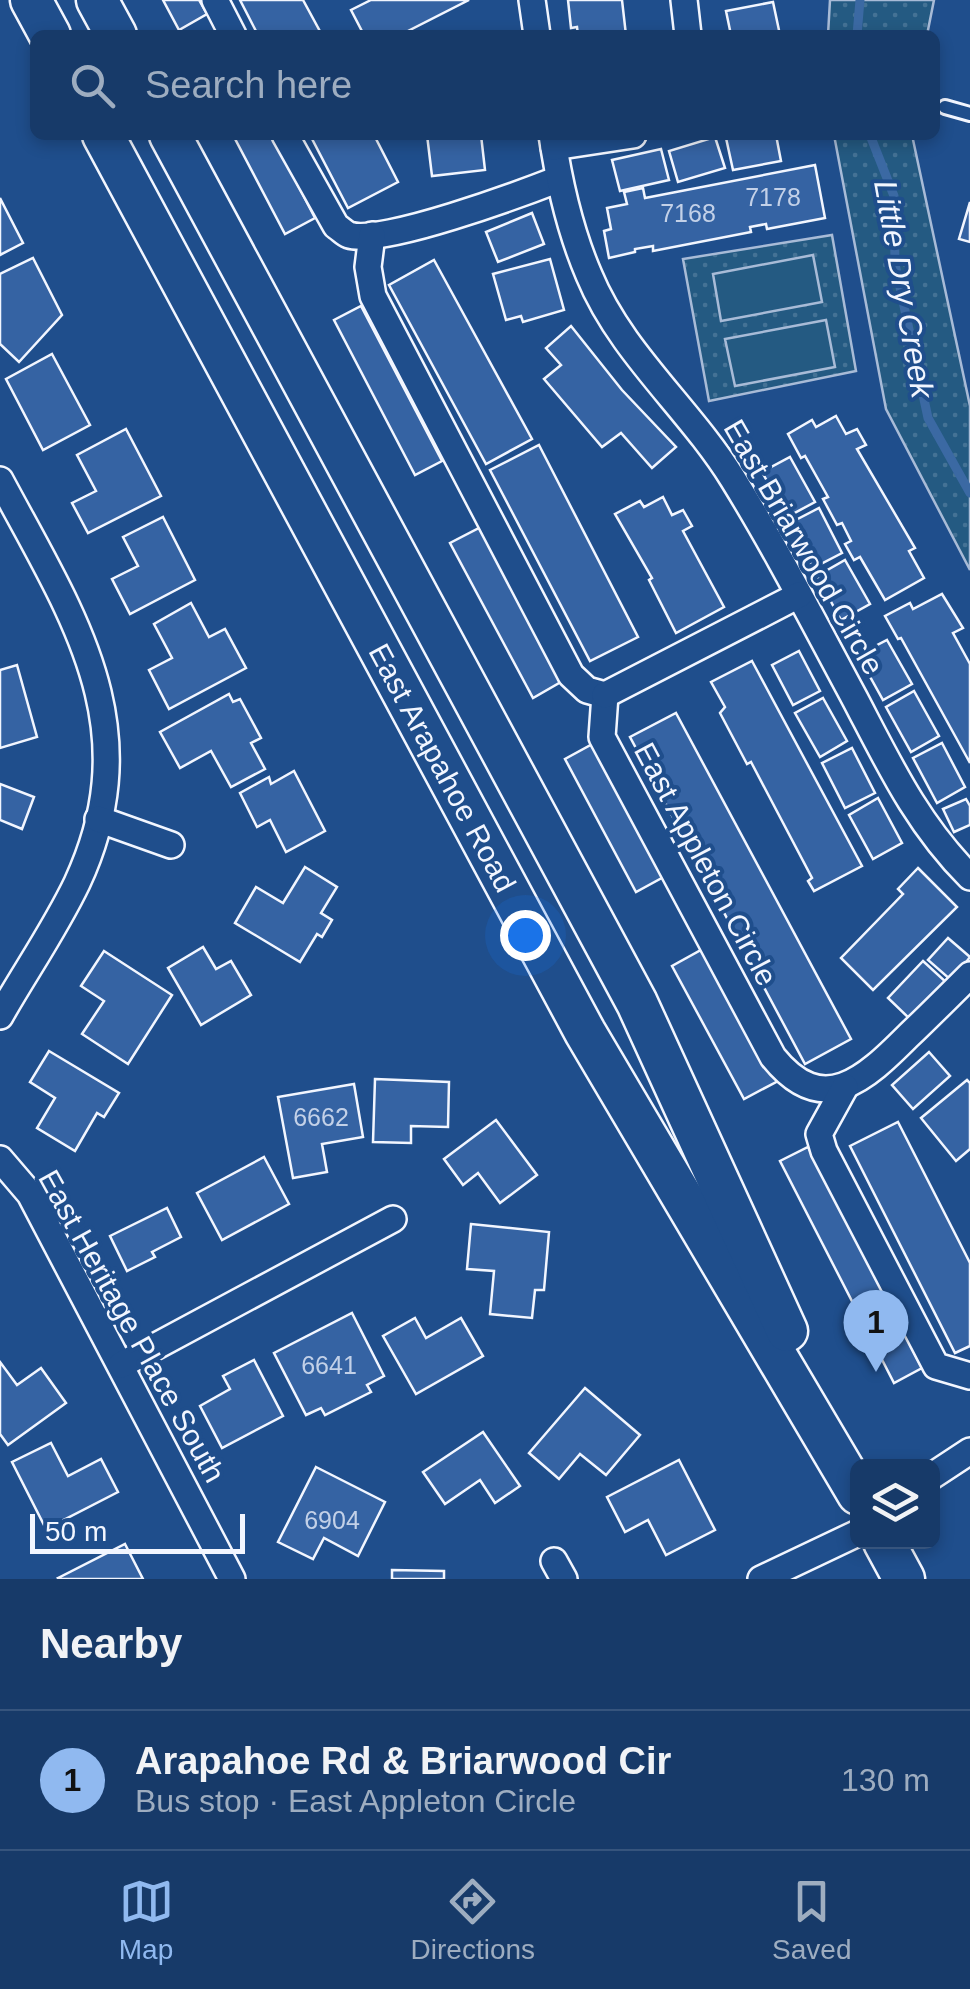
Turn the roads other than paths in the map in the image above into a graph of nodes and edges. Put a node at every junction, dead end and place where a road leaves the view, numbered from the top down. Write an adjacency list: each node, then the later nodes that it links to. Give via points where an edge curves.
1 (31, 0): 6 (main road)
2 (97, 0): 7 (main road)
3 (215, 0): 8 (street)
4 (532, 0): 9 (street)
5 (684, 0): 10 (street)
6 (47, 30)
7 (113, 30)
8 (230, 30)
9 (536, 30)
10 (687, 30)
11 (944, 107): 12 (lane)
12 (970, 114)
13 (107, 140): 35 (main road, East Arapahoe Road, via 584,1032)
14 (173, 140): 33 (main road, East Arapahoe Road, via 637,1003)
15 (288, 140): 18 (street, via 336,226 350,236)
16 (553, 141): 17 (street, East Briarwood Circle)
17 (559, 179): 18 (street); 20 (street, East Briarwood Circle, via 588,274 608,313 714,451)
18 (372, 236): 21 (street, via 373,296 571,675 586,690)
19 (0, 480): 22 (street, via 92,661 106,754)
20 (799, 595): 21 (street); 24 (street, East Briarwood Circle, via 914,812)
21 (604, 694): 27 (street, East Appleton Circle, via 602,737 773,1058 802,1084 819,1090)
22 (98, 819): 23 (street); 26 (street, via 76,883)
23 (171, 845)
24 (970, 877)
25 (970, 976): 27 (street, via 873,1071)
26 (0, 1016)
27 (845, 1086): 31 (street, via 818,1134 824,1151 936,1366)
28 (0, 1160): 30 (street, East Heritage Place South, via 30,1194)
29 (393, 1220): 30 (street)
30 (121, 1365): 38 (street, East Heritage Place South)
31 (970, 1376)
32 (970, 1452): 34 (street)
33 (850, 1469)
34 (940, 1471)
35 (850, 1481)
36 (850, 1537): 39 (street)
37 (888, 1549): 40 (main road)
38 (232, 1579)
39 (760, 1579)
40 (904, 1579)

